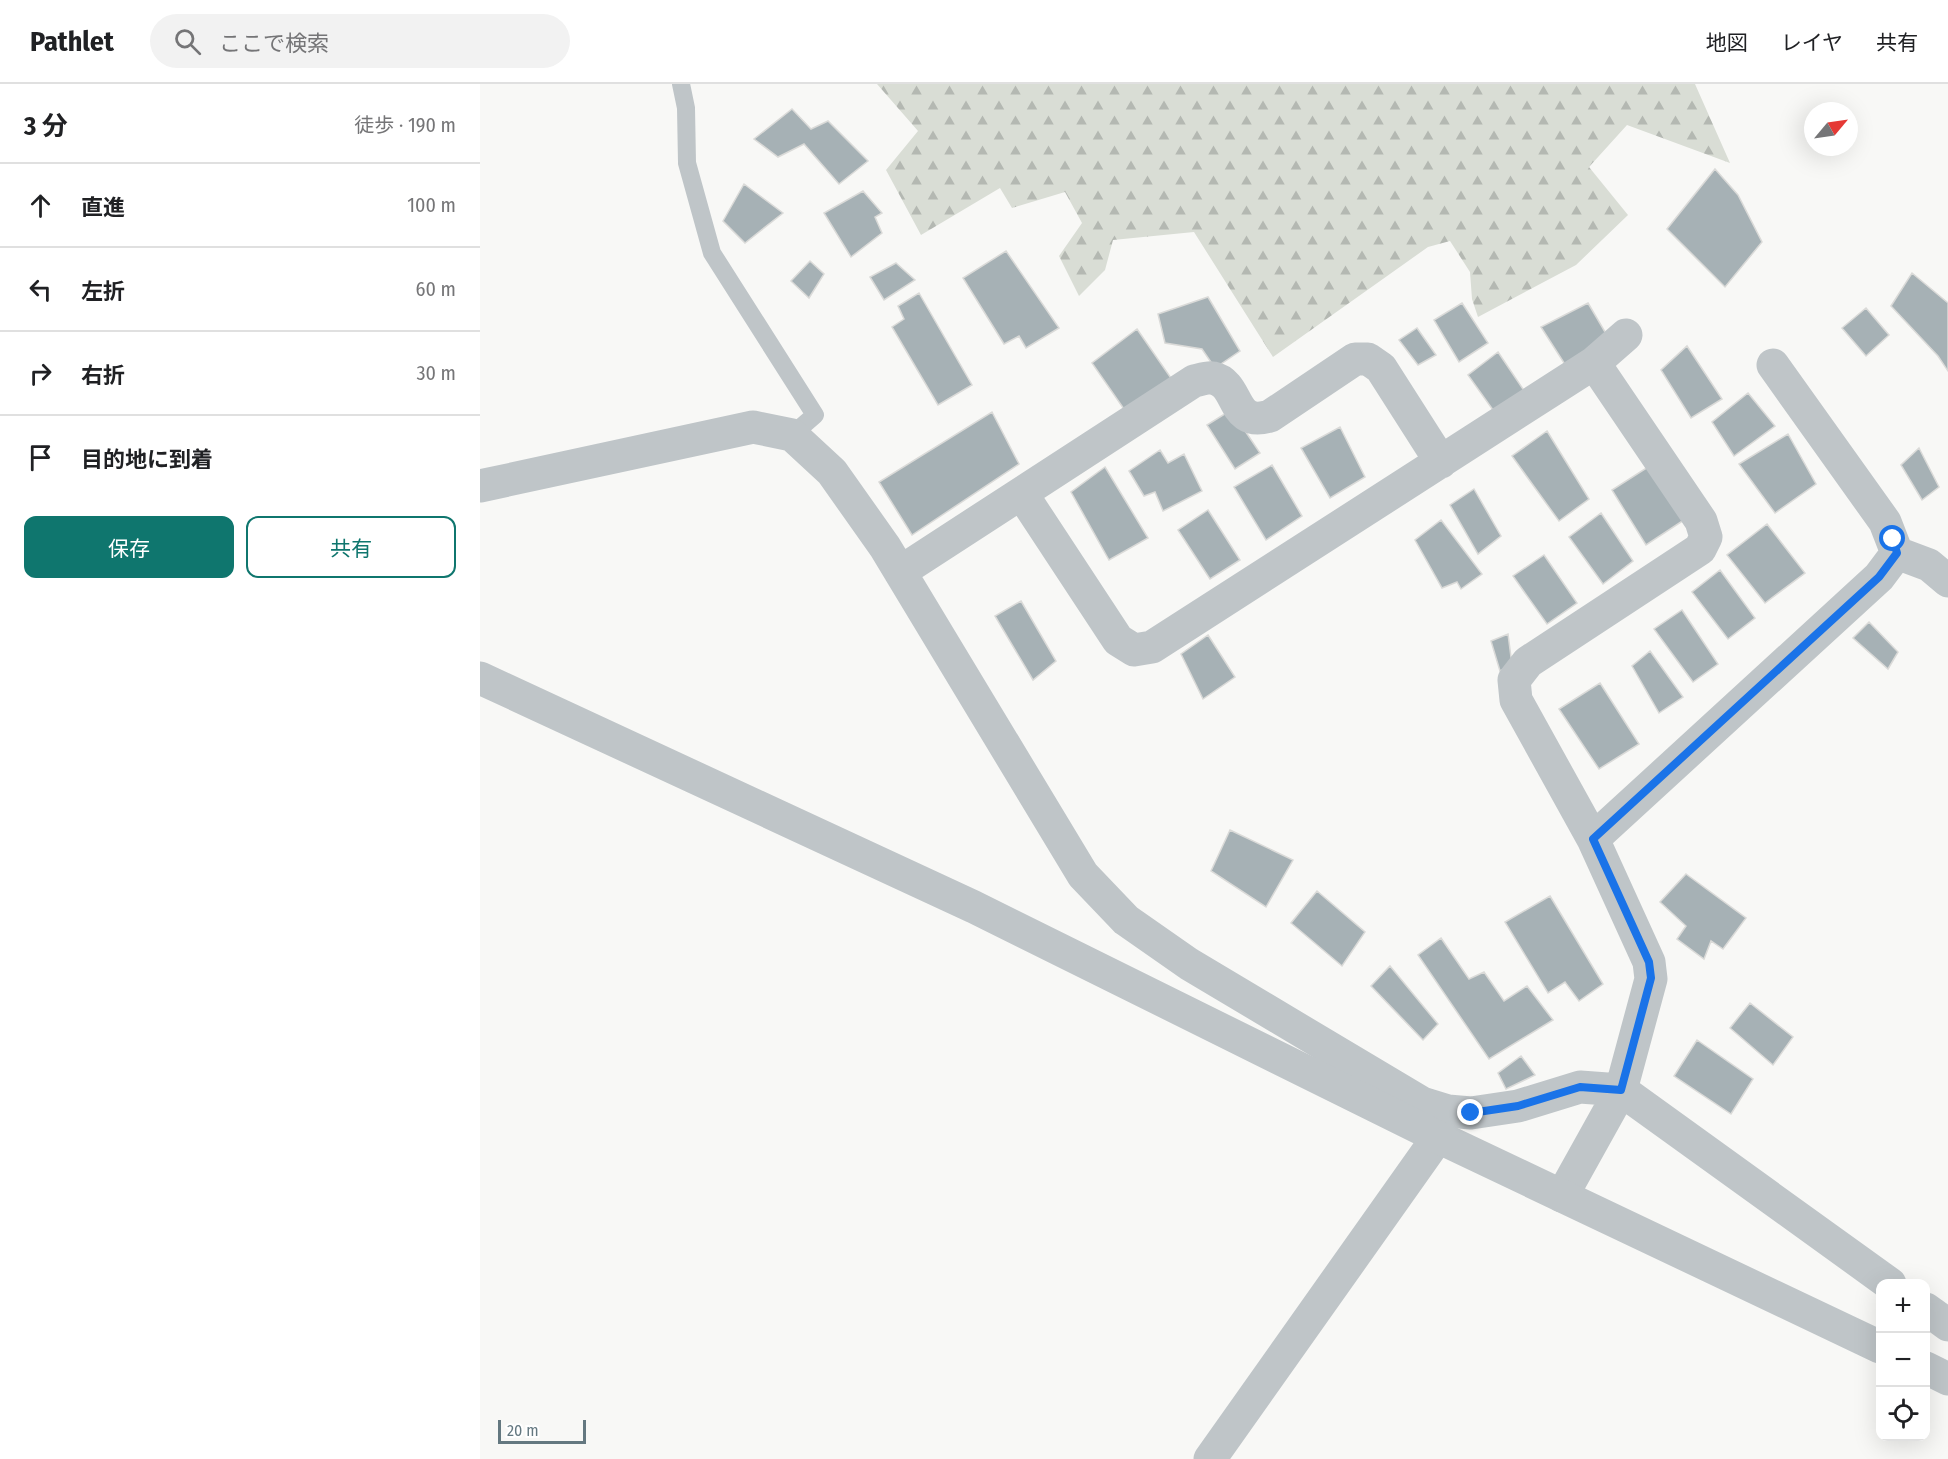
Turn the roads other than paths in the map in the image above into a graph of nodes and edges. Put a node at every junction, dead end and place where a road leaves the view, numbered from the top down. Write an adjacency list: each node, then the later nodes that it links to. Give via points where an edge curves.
1 (681, 84): 5 (lane, via 686,108 687,163 712,253 815,415)
2 (1626, 335): 3 (street)
3 (1594, 363): 6 (street); 13 (street, via 1701,521 1706,537 1700,549 1528,662 1514,680 1516,700)
4 (1773, 365): 9 (street, via 1885,522)
5 (792, 435): 7 (street, via 753,427); 10 (street, via 832,472)
6 (1441, 462): 8 (street, via 1381,368 1368,359 1356,359 1270,416 1258,419 1244,415 1224,384 1212,378 1194,381); 8 (street, via 1152,647 1134,650 1118,640)
7 (480, 486)
8 (1022, 494): 10 (street)
9 (1897, 553): 11 (street, via 1929,565); 13 (street, via 1879,577)
10 (900, 572): 14 (street, via 1083,875 1126,920 1235,994 1422,1103 1471,1113 1518,1106 1580,1087)
11 (1948, 581)
12 (480, 678): 15 (street, via 974,907)
13 (1593, 839): 14 (street, via 1649,962 1651,978)
14 (1621, 1090): 16 (street); 17 (street)
15 (1438, 1137): 16 (street); 23 (street)
16 (1562, 1196): 20 (street)
17 (1883, 1279)
18 (1930, 1312): 19 (street)
19 (1948, 1325)
20 (1876, 1345)
21 (1930, 1370): 22 (street)
22 (1948, 1379)
23 (1210, 1459)

